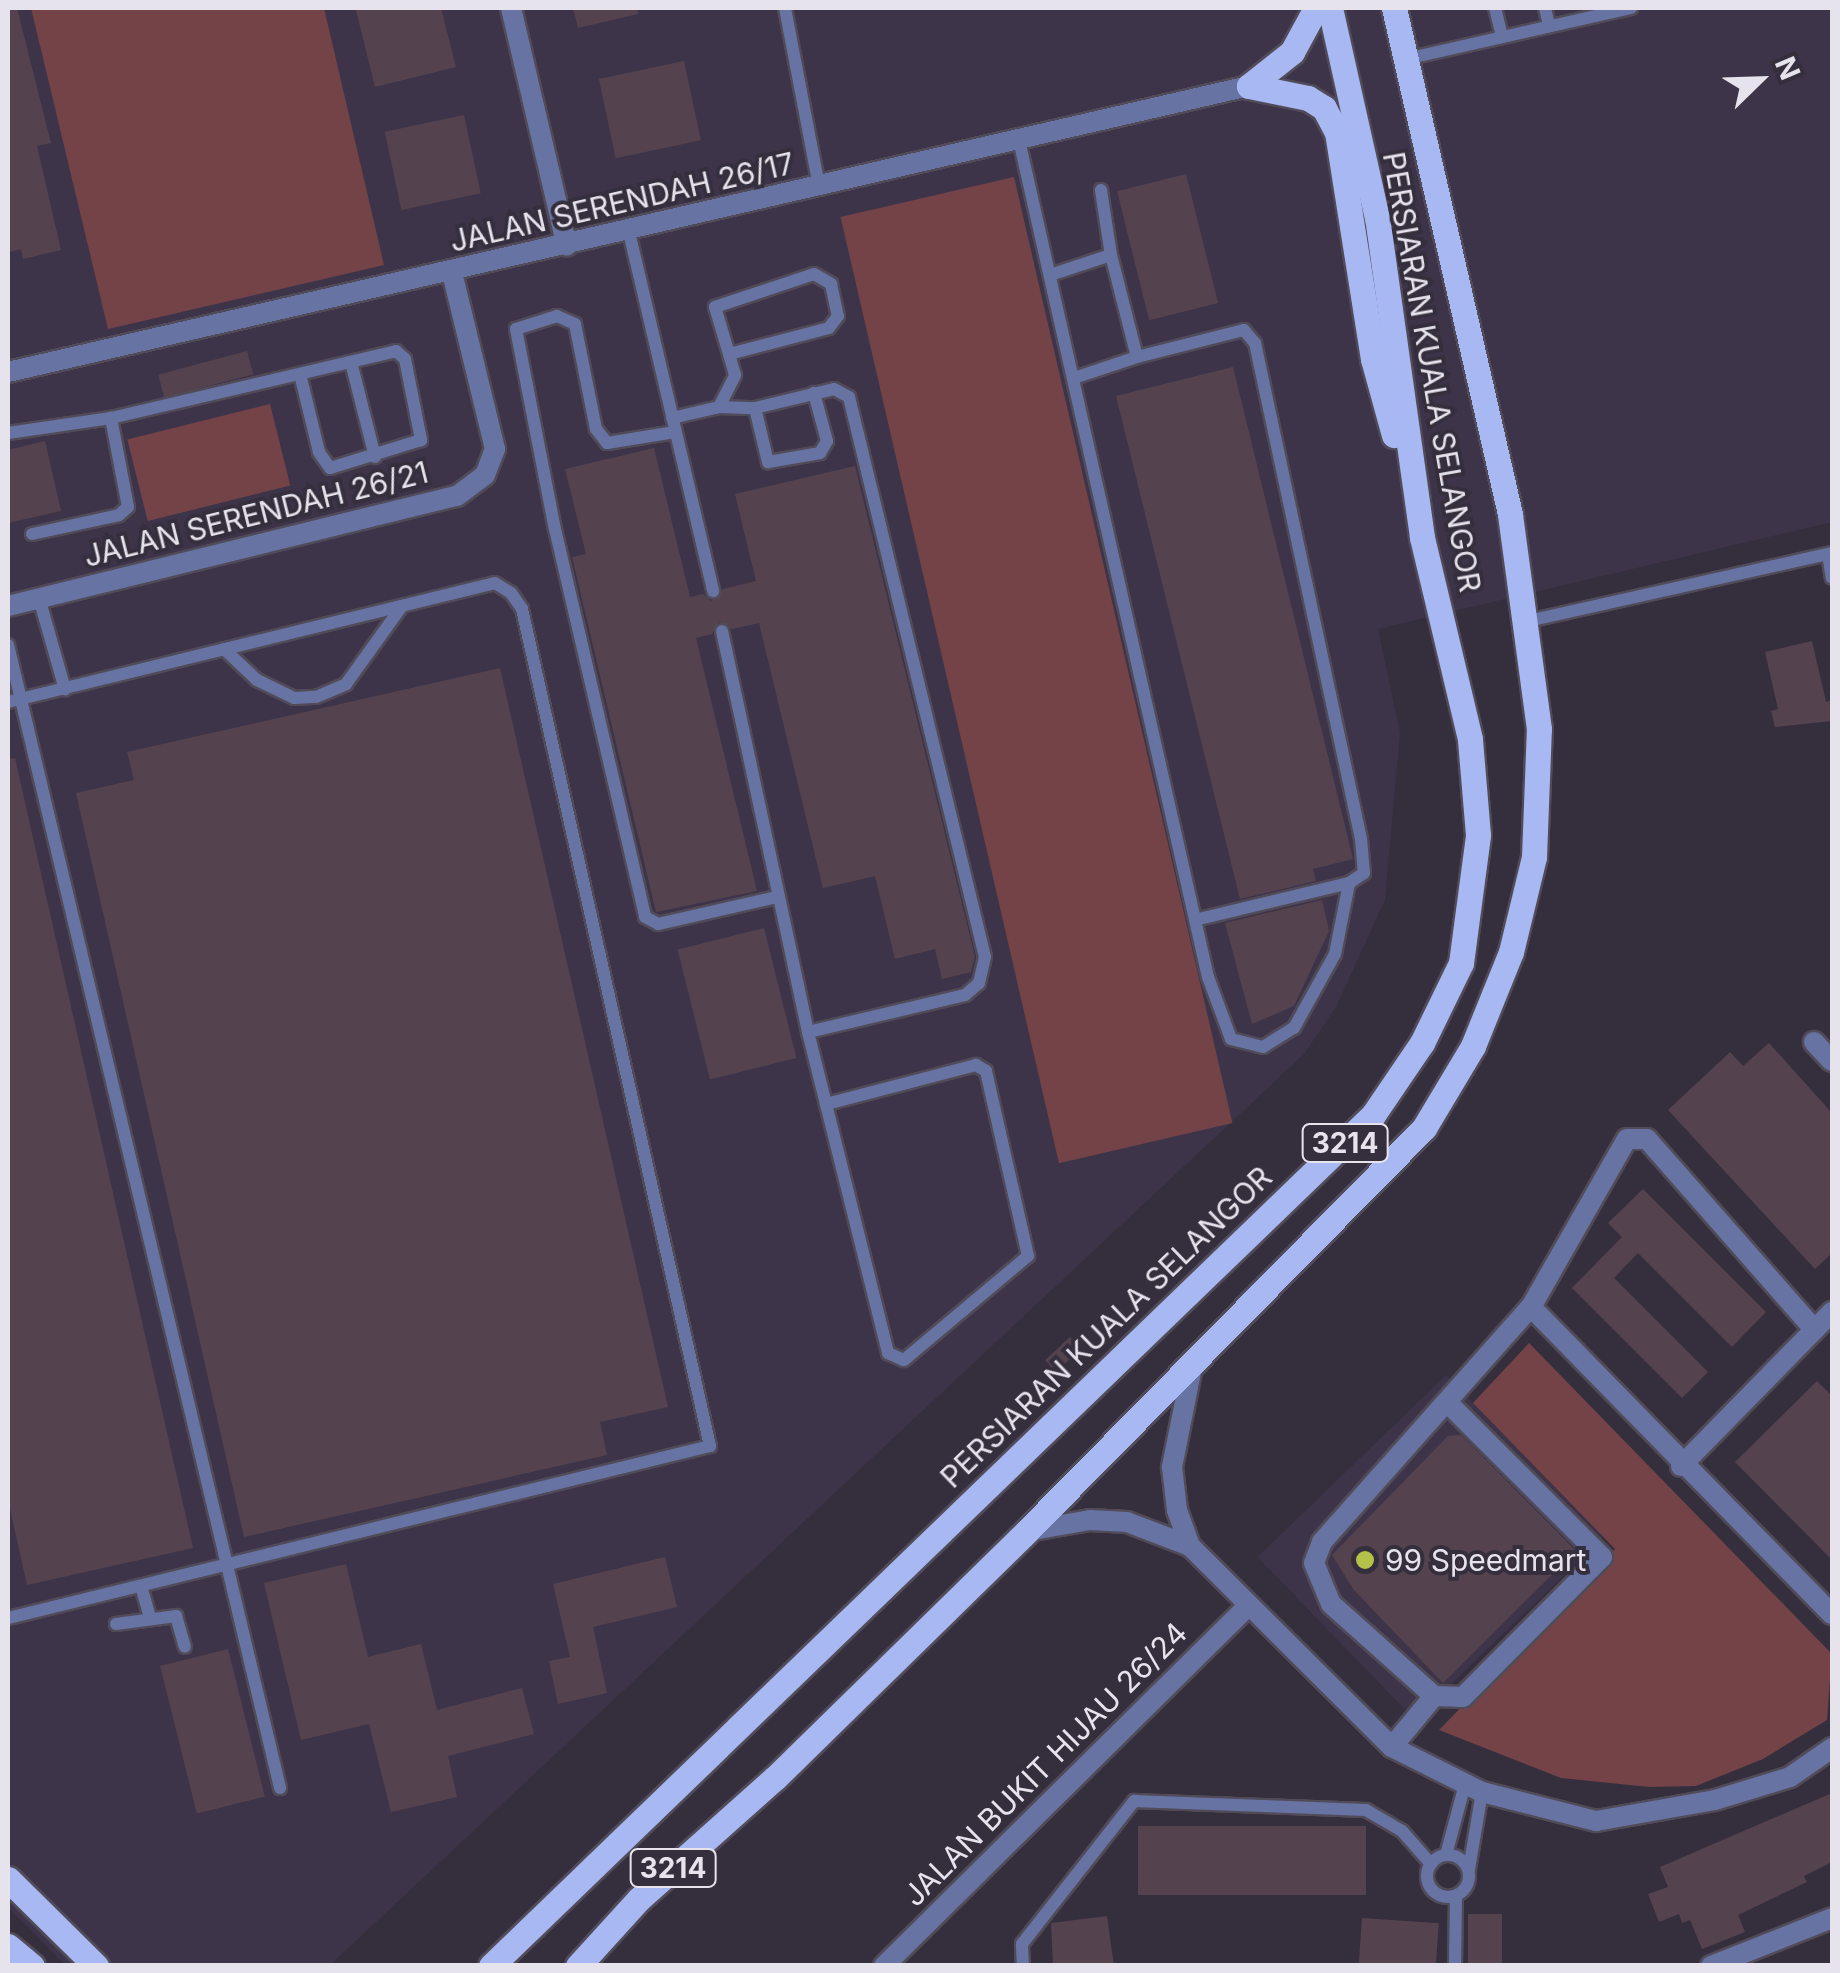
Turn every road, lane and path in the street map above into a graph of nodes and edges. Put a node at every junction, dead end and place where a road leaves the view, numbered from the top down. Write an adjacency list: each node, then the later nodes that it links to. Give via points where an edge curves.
1 (511, 8): 17 (street)
2 (785, 8): 14 (lane)
3 (1316, 8): 12 (main road, via 1292,52)
4 (1330, 8): 35 (main road, PERSIARAN KUALA SELANGOR / 3214, via 1377,218)
5 (1394, 8): 11 (main road, PERSIARAN KUALA SELANGOR / 3214)
6 (1495, 8): 10 (lane)
7 (1544, 8): 9 (lane)
8 (1631, 8): 9 (lane)
9 (1549, 26): 10 (lane)
10 (1502, 37): 11 (lane)
11 (1406, 59): 42 (main road, PERSIARAN KUALA SELANGOR / 3214, via 1510,514)
12 (1249, 86): 13 (street, JALAN SERENDAH 26/17); 35 (main road, via 1308,98 1324,108 1336,132 1373,359)
13 (1018, 140): 14 (street, JALAN SERENDAH 26/17); 20 (lane)
14 (819, 187): 16 (street, JALAN SERENDAH 26/17)
15 (1101, 190): 18 (lane)
16 (629, 232): 17 (street, JALAN SERENDAH 26/17); 31 (lane)
17 (567, 246): 19 (street, JALAN SERENDAH 26/17)
18 (1112, 255): 20 (lane); 22 (lane)
19 (452, 273): 24 (street, JALAN SERENDAH 26/17); 39 (street, JALAN SERENDAH 26/21, via 495,449 485,475 457,496)
20 (1050, 275): 26 (lane)
21 (729, 354): 21 (lane, via 716,307 814,274 831,284 838,316 829,328); 28 (lane, via 735,374)
22 (1137, 357): 26 (lane); 48 (lane, via 1244,330 1256,343 1362,838 1364,873)
23 (351, 362): 25 (lane); 33 (lane); 33 (lane, via 396,351 404,359 423,434 416,446)
24 (8, 372)
25 (300, 374): 30 (lane); 33 (lane, via 324,463 330,468)
26 (1074, 378): 50 (lane)
27 (814, 393): 29 (lane); 29 (lane, via 827,441 820,453 768,462); 51 (lane, via 834,389 849,397 857,422 986,957 979,983 964,995)
28 (719, 408): 29 (lane); 31 (lane)
29 (755, 408)
30 (112, 418): 32 (lane); 34 (lane, via 128,507 119,515)
31 (673, 425): 38 (lane); 49 (lane, via 607,443 596,429 574,324 556,316 516,329 645,917 658,924)
32 (8, 433)
33 (375, 457)
34 (32, 534)
35 (1422, 537): 86 (main road, PERSIARAN KUALA SELANGOR / 3214, via 1470,740 1478,835 1461,963 1422,1043 1374,1115)
36 (1830, 554): 37 (lane); 42 (lane)
37 (1832, 578)
38 (713, 591)
39 (39, 598): 40 (street, JALAN SERENDAH 26/21); 46 (lane)
40 (8, 606)
41 (402, 606): 45 (lane); 45 (lane, via 346,684 316,697 294,698 256,680); 63 (lane, via 494,583 522,609 710,1446)
42 (1528, 621): 58 (main road, PERSIARAN KUALA SELANGOR / 3214, via 1539,729 1534,857 1510,952 1473,1046 1424,1128)
43 (722, 632): 49 (lane)
44 (8, 645): 47 (lane)
45 (224, 650): 46 (lane)
46 (64, 688): 47 (lane)
47 (14, 700): 63 (lane)
48 (1349, 883): 50 (lane); 50 (lane, via 1335,954 1294,1028 1263,1047 1242,1047 1222,1023)
49 (777, 897): 51 (lane)
50 (1195, 920)
51 (808, 1032): 54 (lane)
52 (1814, 1042): 53 (street)
53 (1832, 1061)
54 (826, 1104): 54 (lane, via 976,1065 986,1071 1028,1256 904,1360 888,1353)
55 (1532, 1307): 57 (street, via 1570,1248 1616,1153 1637,1134); 59 (street); 60 (street)
56 (1832, 1312): 57 (street)
57 (1815, 1330): 60 (street)
58 (1193, 1362): 61 (main road, PERSIARAN KUALA SELANGOR / 3214); 62 (street, via 1172,1467 1176,1510)
59 (1448, 1403): 71 (street, via 1322,1542 1314,1563 1332,1604); 71 (street, via 1602,1557 1463,1698)
60 (1682, 1466): 66 (street)
61 (1028, 1531): 62 (street, via 1090,1520 1127,1522); 87 (main road, PERSIARAN KUALA SELANGOR / 3214, via 775,1778 638,1899)
62 (1190, 1546): 65 (street)
63 (228, 1565): 64 (lane); 74 (lane)
64 (141, 1586): 67 (lane); 68 (lane)
65 (1249, 1605): 72 (street); 88 (street, JALAN BUKIT HIJAU 26/24)
66 (1832, 1614)
67 (8, 1618)
68 (150, 1618): 69 (lane); 70 (lane, via 176,1616)
69 (116, 1624)
70 (185, 1646)
71 (1434, 1696): 72 (street)
72 (1392, 1748): 75 (street)
73 (1832, 1748): 75 (street, via 1790,1778 1715,1800 1596,1821)
74 (280, 1788)
75 (1473, 1788): 76 (lane); 78 (lane)
76 (1446, 1855): 77 (lane); 78 (lane)
77 (1431, 1864): 80 (lane, via 1431,1890); 89 (lane, via 1402,1831 1366,1810 1134,1801 1022,1944)
78 (1469, 1869): 80 (lane, via 1469,1883)
79 (8, 1879): 85 (main road)
80 (1456, 1896): 90 (lane)
81 (1832, 1918): 91 (street)
82 (8, 1949): 83 (main road); 84 (main road)
83 (18, 1966)
84 (32, 1966)
85 (96, 1966)
86 (490, 1966)
87 (578, 1966)
88 (884, 1966)
89 (1022, 1966)
90 (1455, 1966)
91 (1712, 1966)

